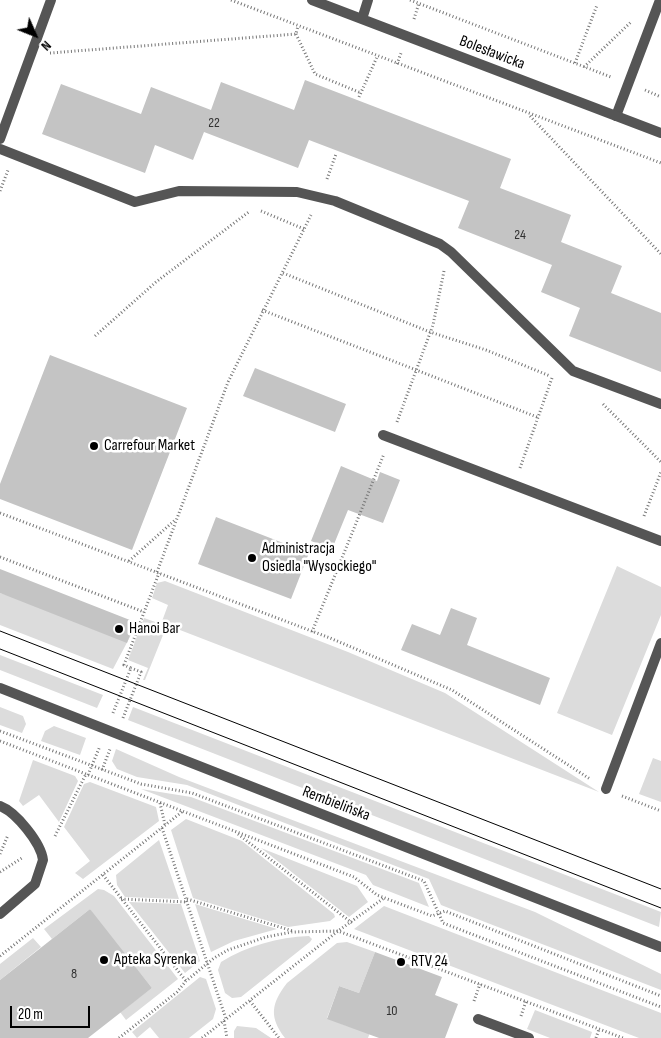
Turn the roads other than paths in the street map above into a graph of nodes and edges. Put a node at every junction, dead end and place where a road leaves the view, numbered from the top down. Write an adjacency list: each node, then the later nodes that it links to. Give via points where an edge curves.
1 (51, 0): 8 (street)
2 (312, 0): 5 (street, Bolesławicka)
3 (368, 0): 5 (street)
4 (660, 0): 6 (street)
5 (362, 19): 6 (street, Bolesławicka)
6 (616, 116): 7 (street, Bolesławicka)
7 (661, 133)
8 (0, 139)
9 (0, 149): 10 (street, via 135,202 179,191 297,192 320,197 444,247 573,371)
10 (661, 404)
11 (383, 435): 12 (street)
12 (661, 541)
13 (661, 643): 15 (street)
14 (0, 688): 18 (street, Rembielińska)
15 (606, 789)
16 (0, 806): 17 (street, via 12,812 39,848 43,860 35,884)
17 (0, 914)
18 (661, 947)
19 (478, 1019): 20 (street)
20 (529, 1038)

